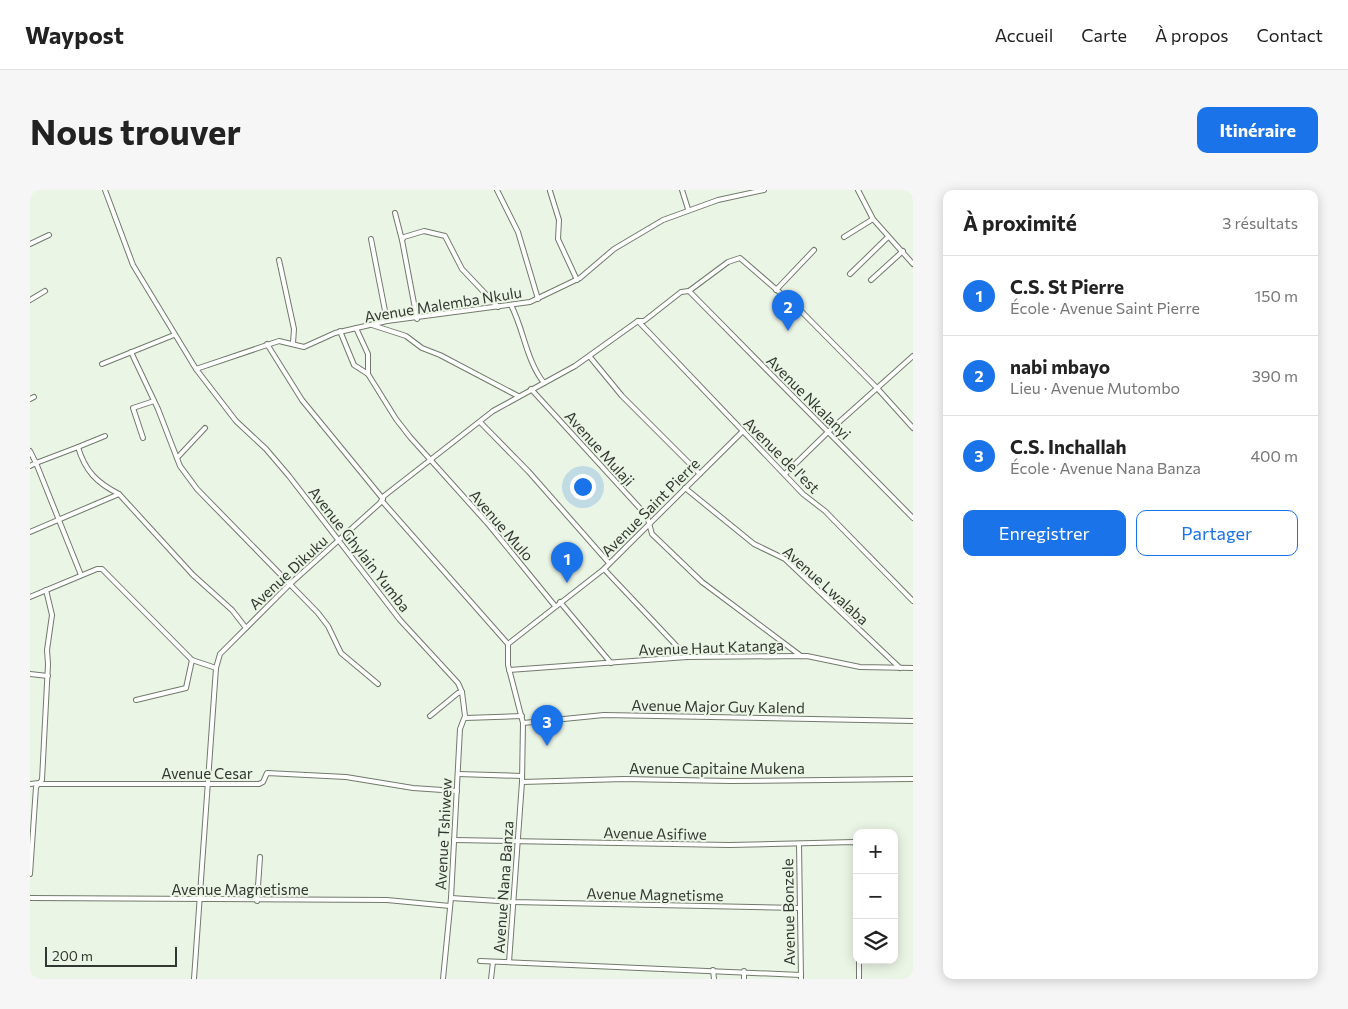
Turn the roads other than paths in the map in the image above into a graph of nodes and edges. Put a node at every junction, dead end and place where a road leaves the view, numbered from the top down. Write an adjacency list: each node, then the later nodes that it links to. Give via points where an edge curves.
1 (105, 190): 38 (street, Avenue Ghylain Yumba, via 133,265)
2 (497, 190): 28 (street, via 518,232)
3 (682, 190): 9 (street)
4 (739, 190): 8 (street)
5 (764, 190): 8 (street, Avenue Malemba Nkulu)
6 (858, 190): 11 (street)
7 (550, 191): 23 (street, via 559,220 558,239)
8 (740, 196): 9 (street, Avenue Malemba Nkulu)
9 (688, 209): 23 (street, Avenue Malemba Nkulu, via 614,249)
10 (395, 213): 16 (street)
11 (873, 219): 13 (street); 14 (street)
12 (49, 235): 17 (street)
13 (844, 237)
14 (888, 237): 19 (street); 22 (street)
15 (371, 239): 33 (street)
16 (402, 240): 31 (street, via 424,231 443,234 462,269); 32 (street)
17 (30, 244)
18 (814, 250): 25 (street)
19 (903, 251): 21 (street); 24 (street)
20 (279, 260): 39 (street, via 292,318)
21 (913, 264)
22 (850, 274)
23 (576, 280): 28 (street, Avenue Malemba Nkulu)
24 (871, 280)
25 (776, 290): 27 (street, Avenue Dikuku, via 738,257); 48 (street)
26 (44, 291): 29 (street)
27 (689, 291): 34 (street, Avenue Dikuku, via 681,292 644,321); 56 (street, Avenue Nkalanyi)
28 (538, 299): 30 (street, Avenue Malemba Nkulu)
29 (30, 300)
30 (511, 305): 31 (street, Avenue Malemba Nkulu); 47 (street, via 519,320 530,359)
31 (498, 307): 32 (street, Avenue Malemba Nkulu)
32 (417, 318): 33 (street, Avenue Malemba Nkulu)
33 (387, 321): 35 (street, Avenue Malemba Nkulu)
34 (638, 321): 43 (street, Avenue Dikuku); 55 (street, Avenue de l'est)
35 (372, 325): 36 (street, Avenue Malemba Nkulu); 50 (street, via 406,336 422,348)
36 (356, 328): 37 (street, Avenue Malemba Nkulu); 46 (street, via 368,354)
37 (340, 332): 39 (street, Avenue Malemba Nkulu, via 304,347); 46 (street, via 354,365)
38 (174, 335): 41 (street); 45 (street, Avenue Ghylain Yumba)
39 (293, 343): 40 (street, Avenue Malemba Nkulu)
40 (267, 344): 45 (street, Avenue Malemba Nkulu); 69 (street, via 302,400)
41 (131, 352): 44 (street); 51 (street)
42 (913, 356): 48 (street)
43 (590, 357): 47 (street, Avenue Dikuku); 65 (street, via 627,401)
44 (102, 364)
45 (196, 369): 74 (street, Avenue Ghylain Yumba, via 236,421 273,456)
46 (368, 374): 62 (street, Avenue Mulo, via 396,419)
47 (544, 383): 49 (street, Avenue Dikuku)
48 (877, 388): 54 (street); 56 (street)
49 (531, 389): 50 (street, Avenue Dikuku); 72 (street, Avenue Mulaji, via 647,516)
50 (518, 396): 52 (street, Avenue Dikuku)
51 (154, 400): 58 (street, via 133,408); 61 (street)
52 (480, 422): 62 (street, Avenue Dikuku); 75 (street)
53 (205, 428): 61 (street)
54 (913, 428)
55 (743, 432): 65 (street, Avenue Saint Pierre); 66 (street, Avenue de l'est)
56 (828, 432): 66 (street); 70 (street, Avenue Nkalanyi)
57 (105, 436): 59 (street)
58 (143, 438)
59 (78, 447): 63 (street); 68 (street, via 89,473)
60 (30, 451): 63 (street)
61 (177, 458): 78 (street, via 197,489)
62 (430, 461): 69 (street, Avenue Dikuku); 83 (street, Avenue Mulo, via 489,525)
63 (36, 463): 64 (street); 71 (street)
64 (30, 466)
65 (700, 474): 67 (street, Avenue Saint Pierre)
66 (785, 474): 81 (street, Avenue de l'est)
67 (685, 488): 72 (street, Avenue Saint Pierre); 91 (street, Avenue Lwalaba, via 754,544 785,559)
68 (119, 494): 71 (street); 84 (street)
69 (382, 500): 74 (street, Avenue Dikuku); 85 (street)
70 (913, 518)
71 (60, 521): 73 (street); 77 (street)
72 (650, 524): 75 (street, Avenue Saint Pierre); 86 (street, Avenue Mulaji, via 652,534 702,582)
73 (30, 532)
74 (338, 541): 78 (street, Avenue Dikuku); 97 (street, Avenue Ghylain Yumba, via 400,620 448,670)
75 (609, 563): 76 (street, Avenue Saint Pierre)
76 (604, 568): 82 (street, Avenue Saint Pierre); 87 (street)
77 (81, 575): 79 (street); 88 (street, via 99,568 108,572)
78 (290, 584): 84 (street, Avenue Dikuku); 96 (street, via 323,619 338,650)
79 (46, 590): 80 (street); 95 (street, via 52,615 47,650)
80 (30, 597)
81 (913, 601)
82 (560, 602): 83 (street, Avenue Saint Pierre); 89 (street)
83 (554, 606): 85 (street, Avenue Saint Pierre)
84 (246, 628): 90 (street, Avenue Dikuku, via 220,654)
85 (508, 644): 93 (street, Avenue Nana Banza)
86 (801, 656): 87 (street, Avenue Haut Katanga); 91 (street, Avenue Haut Katanga, via 851,666)
87 (687, 657): 89 (street, Avenue Haut Katanga)
88 (192, 660): 90 (street); 98 (street, via 186,688)
89 (611, 662): 93 (street, Avenue Haut Katanga)
90 (216, 668): 110 (street, Avenue Dikuku)
91 (900, 668): 92 (street, Avenue Haut Katanga)
92 (913, 668)
93 (509, 670): 100 (street, Avenue Nana Banza)
94 (30, 674): 95 (street)
95 (48, 676): 109 (street, via 42,780)
96 (378, 684)
97 (462, 692): 99 (street); 101 (street, Avenue Tshiwew)
98 (136, 700)
99 (430, 716)
100 (522, 716): 101 (street); 103 (street, Avenue Nana Banza)
101 (465, 718): 104 (street, Avenue Tshiwew, via 460,729)
102 (913, 721): 103 (street, Avenue Major Guy Kalend, via 604,715)
103 (523, 723): 105 (street, Avenue Nana Banza)
104 (458, 774): 105 (street); 111 (street, Avenue Tshiwew)
105 (522, 776): 107 (street, Avenue Nana Banza)
106 (913, 779): 107 (street, Avenue Capitaine Mukena)
107 (522, 782): 113 (street, Avenue Nana Banza)
108 (30, 784): 109 (street, Avenue Cesar)
109 (39, 784): 110 (street, Avenue Cesar); 117 (street)
110 (208, 784): 111 (street, Avenue Cesar, via 260,784 267,773 346,777 413,788); 120 (street, Avenue Dikuku)
111 (457, 791): 112 (street, Avenue Tshiwew)
112 (454, 840): 113 (street, Avenue Asifiwe); 119 (street, Avenue Tshiwew)
113 (518, 841): 114 (street, Avenue Asifiwe); 122 (street, Avenue Nana Banza)
114 (799, 844): 115 (street, Avenue Asifiwe); 124 (street, Avenue Bonzele)
115 (853, 844)
116 (260, 857): 121 (street)
117 (30, 874)
118 (30, 898): 120 (street, Avenue Magnetisme)
119 (451, 898): 122 (street, Avenue Magnetisme); 123 (street, Avenue Tshiwew)
120 (198, 901): 121 (street, Avenue Magnetisme); 132 (street, Avenue Dikuku)
121 (257, 901): 123 (street, Avenue Magnetisme, via 387,900)
122 (514, 902): 124 (street, Avenue Magnetisme); 127 (street, Avenue Nana Banza)
123 (450, 906): 133 (street, Avenue Tshiwew)
124 (799, 908): 131 (street, Avenue Bonzele)
125 (480, 961): 126 (street)
126 (493, 962): 127 (street); 134 (street)
127 (509, 962): 129 (street, Avenue Nana Banza)
128 (859, 964): 137 (street)
129 (713, 970): 130 (street, Avenue Nana Banza); 135 (street)
130 (744, 972): 131 (street, Avenue Nana Banza); 136 (street)
131 (801, 977)
132 (194, 979)
133 (443, 979)
134 (491, 979)
135 (714, 979)
136 (744, 979)
137 (859, 979)

